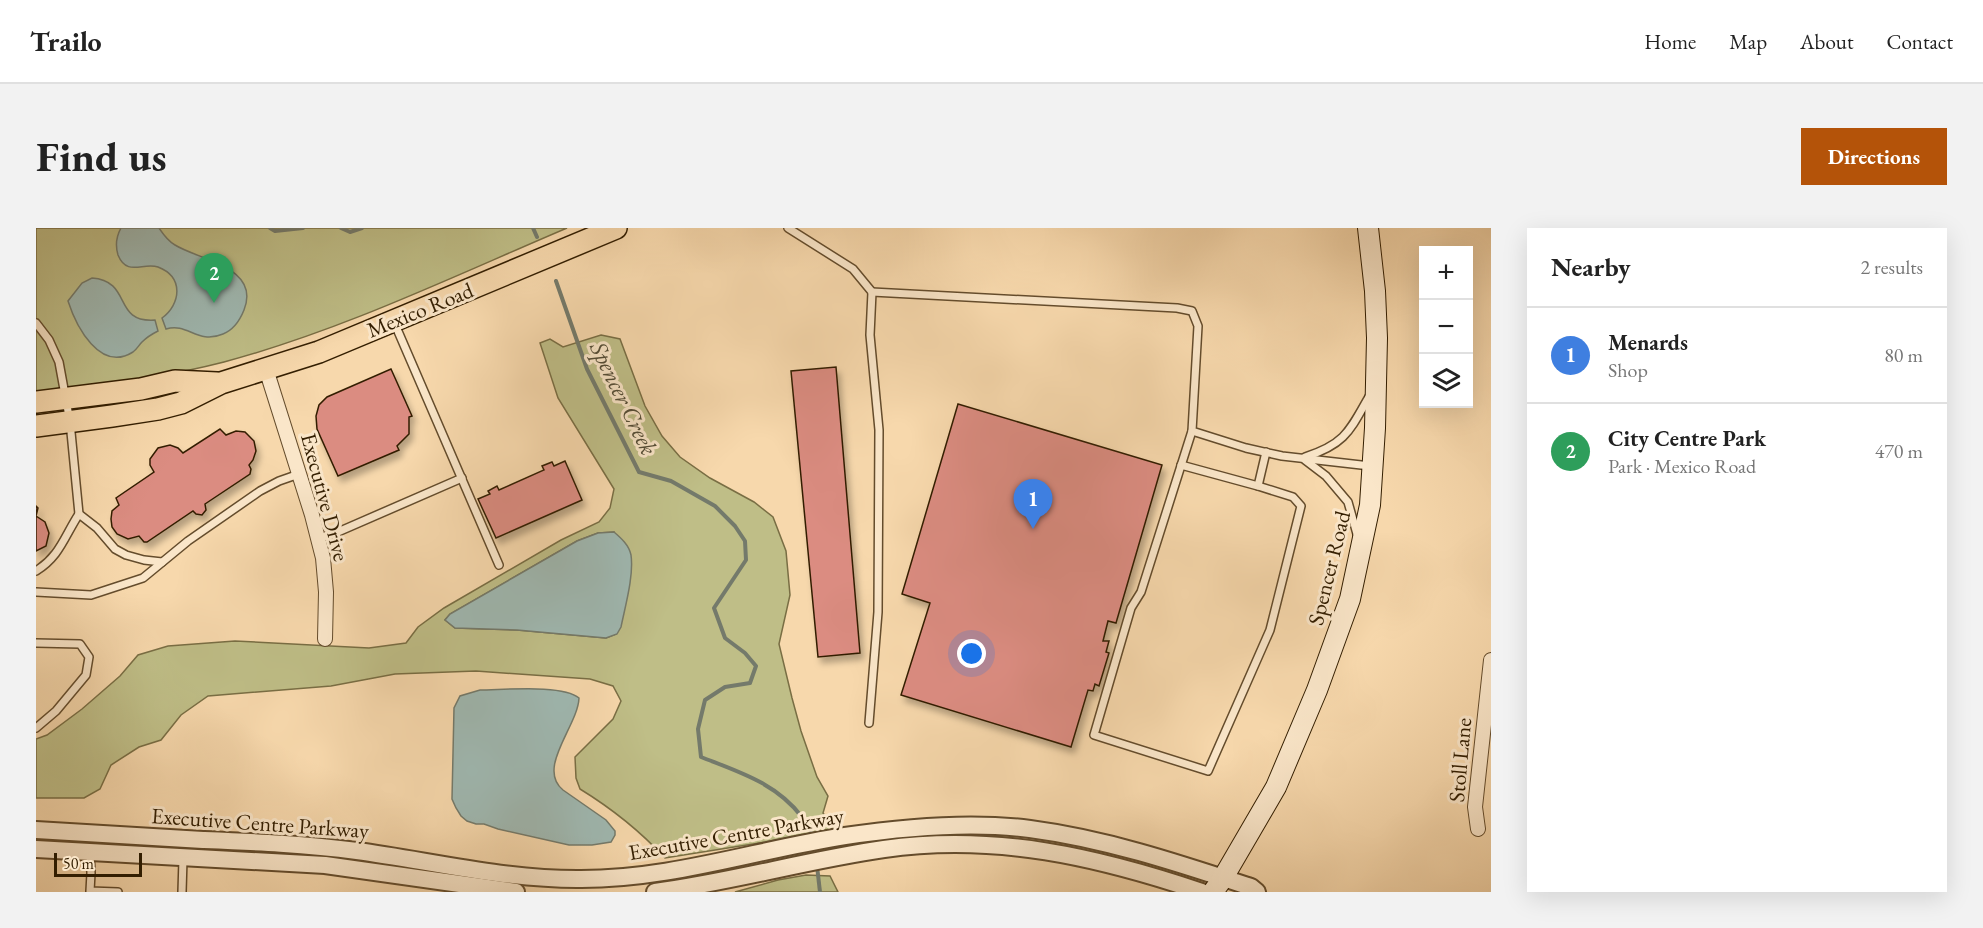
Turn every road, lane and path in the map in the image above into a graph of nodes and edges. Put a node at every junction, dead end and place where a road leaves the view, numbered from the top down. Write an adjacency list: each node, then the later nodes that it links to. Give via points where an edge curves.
1 (616, 228): 6 (main road, Mexico Road)
2 (790, 228): 4 (lane, via 853,269)
3 (1368, 228): 9 (main road, Spencer Road)
4 (872, 292): 14 (lane, via 1192,311 1198,326); 32 (lane, via 870,335 879,430 878,612)
5 (36, 322): 10 (lane, via 55,351)
6 (394, 322): 7 (main road, Mexico Road); 20 (lane)
7 (266, 369): 8 (main road, Mexico Road); 19 (street, Executive Drive)
8 (221, 383): 10 (main road, Mexico Road, via 175,381); 12 (main road, Mexico Road, via 181,403 158,409)
9 (1377, 385): 16 (lane, via 1343,438 1327,450); 18 (main road, Spencer Road)
10 (66, 399): 11 (main road, Mexico Road); 12 (lane)
11 (36, 402)
12 (70, 422): 13 (main road, Mexico Road); 22 (lane)
13 (36, 426)
14 (1192, 432): 15 (lane); 17 (lane)
15 (1266, 452): 16 (lane); 21 (lane)
16 (1303, 458): 18 (lane); 24 (lane, via 1326,476 1348,502)
17 (1182, 465): 21 (lane); 21 (lane, via 1141,592 1131,608 1094,735 1208,771 1270,630 1301,506 1293,497)
18 (1372, 466): 24 (main road, Spencer Road, via 1370,505)
19 (299, 474): 23 (street, Executive Drive); 25 (lane, via 260,490)
20 (462, 478): 23 (lane); 26 (lane)
21 (1258, 486)
22 (79, 514): 25 (lane, via 115,549); 27 (lane, via 56,555)
23 (318, 538): 29 (street, Executive Drive, via 326,592)
24 (1361, 546): 40 (main road, Spencer Road, via 1350,599 1317,690 1276,787)
25 (162, 562): 28 (lane, via 143,578 91,595)
26 (499, 564)
27 (36, 571)
28 (36, 592)
29 (325, 639)
30 (36, 643): 33 (lane, via 80,644 89,657 86,675)
31 (1491, 660): 34 (street, Stoll Lane, via 1475,807)
32 (869, 723)
33 (36, 728)
34 (1478, 829)
35 (36, 830): 36 (street, Executive Centre Parkway)
36 (185, 839): 39 (lane); 40 (street, Executive Centre Parkway, via 356,850 502,873 611,879 660,874 842,837 934,827 1028,828 1101,841)
37 (36, 849): 38 (street, Executive Centre Parkway)
38 (90, 851): 39 (street, Executive Centre Parkway); 41 (lane, via 90,891)
39 (183, 857): 42 (lane); 43 (street, Executive Centre Parkway, via 325,865)
40 (1218, 885): 46 (street, Executive Centre Parkway, via 1251,887)
41 (118, 892)
42 (182, 892)
43 (516, 892)
44 (656, 892): 45 (street, Executive Centre Parkway, via 846,856 926,845 971,844 1081,857)
45 (1202, 892)
46 (1257, 892)

